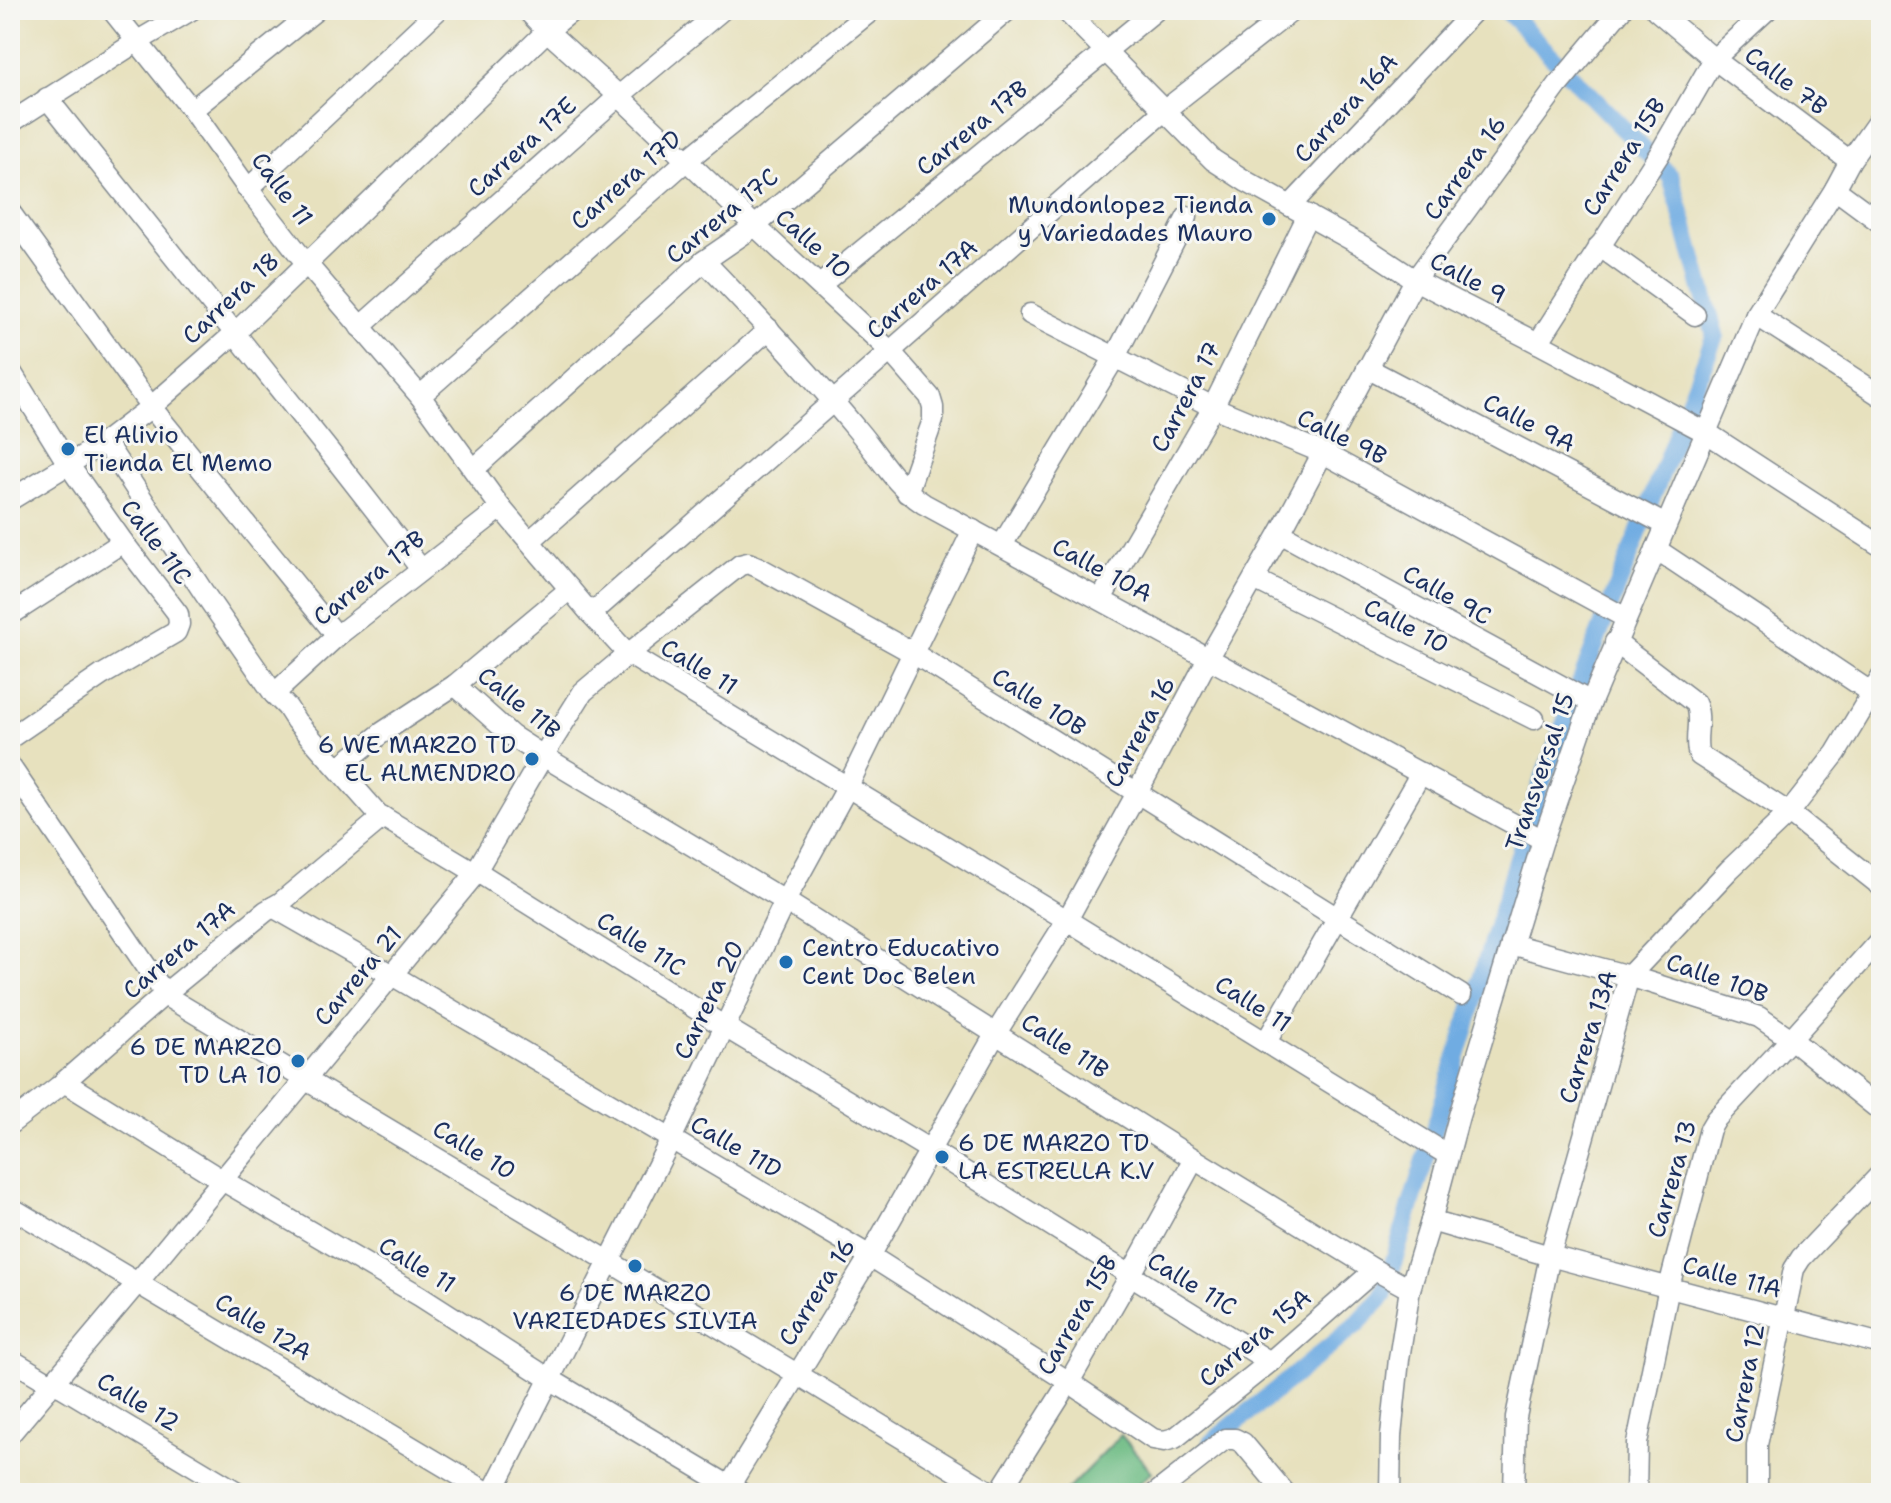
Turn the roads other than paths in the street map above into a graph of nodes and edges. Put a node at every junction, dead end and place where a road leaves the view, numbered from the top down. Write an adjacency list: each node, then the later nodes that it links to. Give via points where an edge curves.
1 (112, 10): 18 (street, Calle 11)
2 (191, 10): 18 (street)
3 (316, 10): 23 (street)
4 (438, 10): 29 (street)
5 (527, 10): 17 (street, Calle 10)
6 (573, 10): 17 (street, Carrera 18)
7 (722, 10): 21 (street, Carrera 17E)
8 (872, 10): 27 (street, Carrera 17D)
9 (1008, 10): 35 (street, Carrera 17C)
10 (1065, 10): 19 (street, Calle 9)
11 (1156, 10): 19 (street, Carrera 17B)
12 (1293, 10): 24 (street, Carrera 17A)
13 (1621, 10): 39 (street, Carrera 16, via 1558,85)
14 (1656, 10): 20 (street, Calle 7B)
15 (1767, 10): 20 (street, Carrera 15B)
16 (1473, 12): 31 (street, Carrera 16A)
17 (547, 31): 21 (street, Calle 10); 38 (street, Carrera 18)
18 (138, 41): 22 (street); 23 (street, Calle 11)
19 (1107, 50): 24 (street, Calle 9); 40 (street, Carrera 17B)
20 (1714, 59): 28 (street, Calle 7B); 36 (street, Carrera 15B)
21 (619, 96): 27 (street, Calle 10); 44 (street, Carrera 17E)
22 (47, 98): 26 (street); 46 (street)
23 (192, 110): 29 (street, Calle 11)
24 (1165, 110): 31 (street, Calle 9, via 1213,160); 48 (street, Carrera 17A)
25 (1881, 117): 28 (street, Transversal 15)
26 (10, 123)
27 (687, 160): 35 (street, Calle 10); 52 (street, Carrera 17D)
28 (1850, 161): 30 (street, Transversal 15)
29 (248, 189): 38 (street, Calle 11)
30 (1835, 189): 34 (street); 43 (street, Transversal 15)
31 (1299, 210): 39 (street, Calle 9); 56 (street, Carrera 17)
32 (10, 212): 55 (street)
33 (1187, 217): 49 (street)
34 (1881, 223)
35 (755, 226): 37 (street, Carrera 17C); 40 (street, Calle 10)
36 (1599, 246): 42 (street); 47 (street, Carrera 15B)
37 (704, 261): 45 (street, Calle 10A); 61 (street, Carrera 17C)
38 (306, 263): 44 (street, Calle 11); 46 (street, Carrera 18)
39 (1415, 280): 47 (street, Calle 9); 50 (street, Carrera 16)
40 (820, 285): 48 (street, Calle 10)
41 (1030, 314): 49 (street, Calle 9B)
42 (1695, 315)
43 (1756, 315): 53 (street); 57 (street, Transversal 15)
44 (360, 327): 52 (street, Calle 11)
45 (769, 329): 54 (street, Calle 10A); 68 (street)
46 (234, 334): 55 (street, Carrera 18); 74 (street)
47 (1538, 343): 57 (street, Calle 9)
48 (890, 351): 54 (street, Carrera 17A); 62 (street, Calle 10, via 933,407)
49 (1115, 357): 56 (street, Calle 9B); 70 (street)
50 (1367, 368): 59 (street, Carrera 16); 65 (street, Calle 9A)
51 (12, 378): 60 (street, Calle 11C)
52 (420, 396): 61 (street, Calle 11)
53 (1881, 396)
54 (832, 403): 62 (street, Calle 10A); 79 (street, Carrera 17A)
55 (151, 407): 58 (street, Carrera 18); 81 (street)
56 (1213, 407): 59 (street, Calle 9B); 77 (street, Carrera 17)
57 (1700, 430): 65 (street, Transversal 15); 71 (street, Calle 9)
58 (105, 442): 60 (street, Carrera 18); 88 (street, Calle 11C)
59 (1323, 453): 67 (street, Carrera 16); 78 (street, Calle 9B)
60 (68, 464): 63 (street, Carrera 18); 69 (street, Calle 11C)
61 (474, 469): 64 (street, Calle 11)
62 (907, 493): 66 (street, Calle 10A)
63 (10, 500)
64 (501, 508): 68 (street, Calle 11); 74 (street, Carrera 17B)
65 (1659, 521): 72 (street, Transversal 15)
66 (973, 530): 70 (street, Calle 10A); 83 (street, Carrera 20)
67 (1280, 533): 75 (street, Carrera 16); 89 (street, Calle 9C)
68 (530, 541): 76 (street, Calle 11)
69 (123, 542): 80 (street); 91 (street, Calle 11C, via 178,614 176,632)
70 (1002, 545): 77 (street, Calle 10A)
71 (1881, 546)
72 (1656, 549): 78 (street, Transversal 15); 87 (street)
73 (748, 563): 83 (street, Calle 10B); 84 (street, Carrera 21, via 734,568)
74 (421, 569): 81 (street, Carrera 17B)
75 (1254, 579): 85 (street, Carrera 16); 90 (street, Calle 10)
76 (570, 589): 79 (street, Calle 11); 86 (street)
77 (1101, 599): 85 (street, Calle 10A)
78 (1615, 612): 82 (street, Transversal 15)
79 (591, 614): 84 (street, Calle 11)
80 (10, 615)
81 (337, 636): 88 (street, Carrera 17B)
82 (1615, 642): 89 (street, Transversal 15); 98 (street, via 1695,703 1700,713 1699,755)
83 (913, 653): 96 (street, Carrera 20); 97 (street, Calle 10B)
84 (628, 654): 92 (street, Carrera 21, via 583,692); 96 (street, Calle 11)
85 (1209, 657): 95 (street, Calle 10A); 97 (street, Carrera 16)
86 (455, 685): 92 (street, Calle 11B); 94 (street)
87 (1878, 690): 98 (street, Carrera 13A)
88 (274, 694): 94 (street, Calle 11C)
89 (1581, 698): 100 (street, Transversal 15)
90 (1534, 719)
91 (10, 738)
92 (543, 756): 101 (street, Carrera 21); 103 (street, Calle 11B)
93 (10, 766): 111 (street, Calle 10)
94 (338, 768): 99 (street, Calle 11C)
95 (1421, 773): 100 (street, Calle 10A); 105 (street)
96 (847, 788): 103 (street, Carrera 20); 106 (street, Calle 11)
97 (1137, 793): 105 (street, Calle 10B); 106 (street, Carrera 16)
98 (1789, 813): 102 (street); 110 (street, Carrera 13A)
99 (383, 817): 101 (street, Calle 11C); 104 (street, Carrera 17A)
100 (1533, 834): 108 (street, Transversal 15)
101 (476, 873): 109 (street, Carrera 21); 113 (street, Calle 11C)
102 (1881, 886)
103 (785, 901): 113 (street, Carrera 20); 114 (street, Calle 11B)
104 (273, 907): 109 (street, Calle 11D); 111 (street, Carrera 17A)
105 (1337, 918): 112 (street, Calle 10B); 116 (street)
106 (1067, 920): 114 (street, Carrera 16); 116 (street, Calle 11)
107 (1881, 939): 115 (street, Carrera 13)
108 (1511, 944): 110 (street, Calle 10B); 123 (street, Transversal 15)
109 (392, 975): 117 (street, Carrera 21); 121 (street, Calle 11D)
110 (1629, 976): 115 (street, Calle 10B, via 1759,1017); 130 (street, Carrera 13A)
111 (166, 994): 117 (street, Calle 10); 118 (street, Carrera 17A)
112 (1461, 995)
113 (725, 1027): 121 (street, Carrera 20); 122 (street, Calle 11C)
114 (996, 1033): 122 (street, Carrera 16); 124 (street, Calle 11B)
115 (1791, 1039): 119 (street, Calle 10B); 135 (street, Carrera 13, via 1710,1129)
116 (1266, 1042): 123 (street, Calle 11)
117 (305, 1080): 126 (street, Carrera 21); 131 (street, Calle 10)
118 (64, 1082): 120 (street, Carrera 17A); 126 (street, Calle 11)
119 (1881, 1111)
120 (10, 1124)
121 (671, 1139): 129 (street, Calle 11D); 131 (street, Carrera 20)
122 (930, 1150): 129 (street, Carrera 16); 132 (street, Calle 11C)
123 (1442, 1152): 128 (street, Transversal 15)
124 (1194, 1159): 132 (street, Carrera 15B); 133 (street, Calle 11B)
125 (1881, 1174): 136 (street, Carrera 12, via 1801,1258)
126 (223, 1180): 134 (street, Carrera 21); 141 (street, Calle 11)
127 (10, 1207): 134 (street, Calle 12A)
128 (1431, 1221): 130 (street, Calle 11A); 133 (street, Transversal 15)
129 (870, 1256): 140 (street, Carrera 16); 142 (street, Calle 11D)
130 (1550, 1256): 135 (street, Calle 11A); 154 (street, Carrera 13A, via 1516,1417)
131 (608, 1261): 140 (street, Calle 10); 141 (street, Carrera 20)
132 (1130, 1276): 139 (street, Calle 11C); 142 (street, Carrera 15B)
133 (1391, 1279): 139 (street, Carrera 15A); 153 (street, Transversal 15, via 1399,1359)
134 (138, 1282): 143 (street, Carrera 21); 148 (street, Calle 12A)
135 (1669, 1287): 136 (street, Calle 11A); 155 (street, Carrera 13, via 1637,1443)
136 (1784, 1318): 137 (street, Calle 11A); 156 (street, Carrera 12, via 1757,1445)
137 (1881, 1344)
138 (10, 1359): 143 (street, Calle 12)
139 (1270, 1362): 145 (street, Carrera 15A, via 1175,1438)
140 (797, 1374): 146 (street, Carrera 16); 149 (street, Calle 10)
141 (548, 1378): 146 (street, Calle 11); 148 (street, Carrera 20)
142 (1069, 1382): 145 (street, Calle 11D, via 1153,1439); 150 (street, Carrera 15B)
143 (53, 1383): 144 (street, Carrera 21); 147 (street, Calle 12)
144 (10, 1434)
145 (1164, 1441)
146 (732, 1491)
147 (233, 1492)
148 (490, 1493)
149 (992, 1493)
150 (999, 1493)
151 (1156, 1493): 152 (street, via 1225,1439 1235,1439)
152 (1285, 1493)
153 (1390, 1493)
154 (1514, 1493)
155 (1636, 1493)
156 (1757, 1493)

